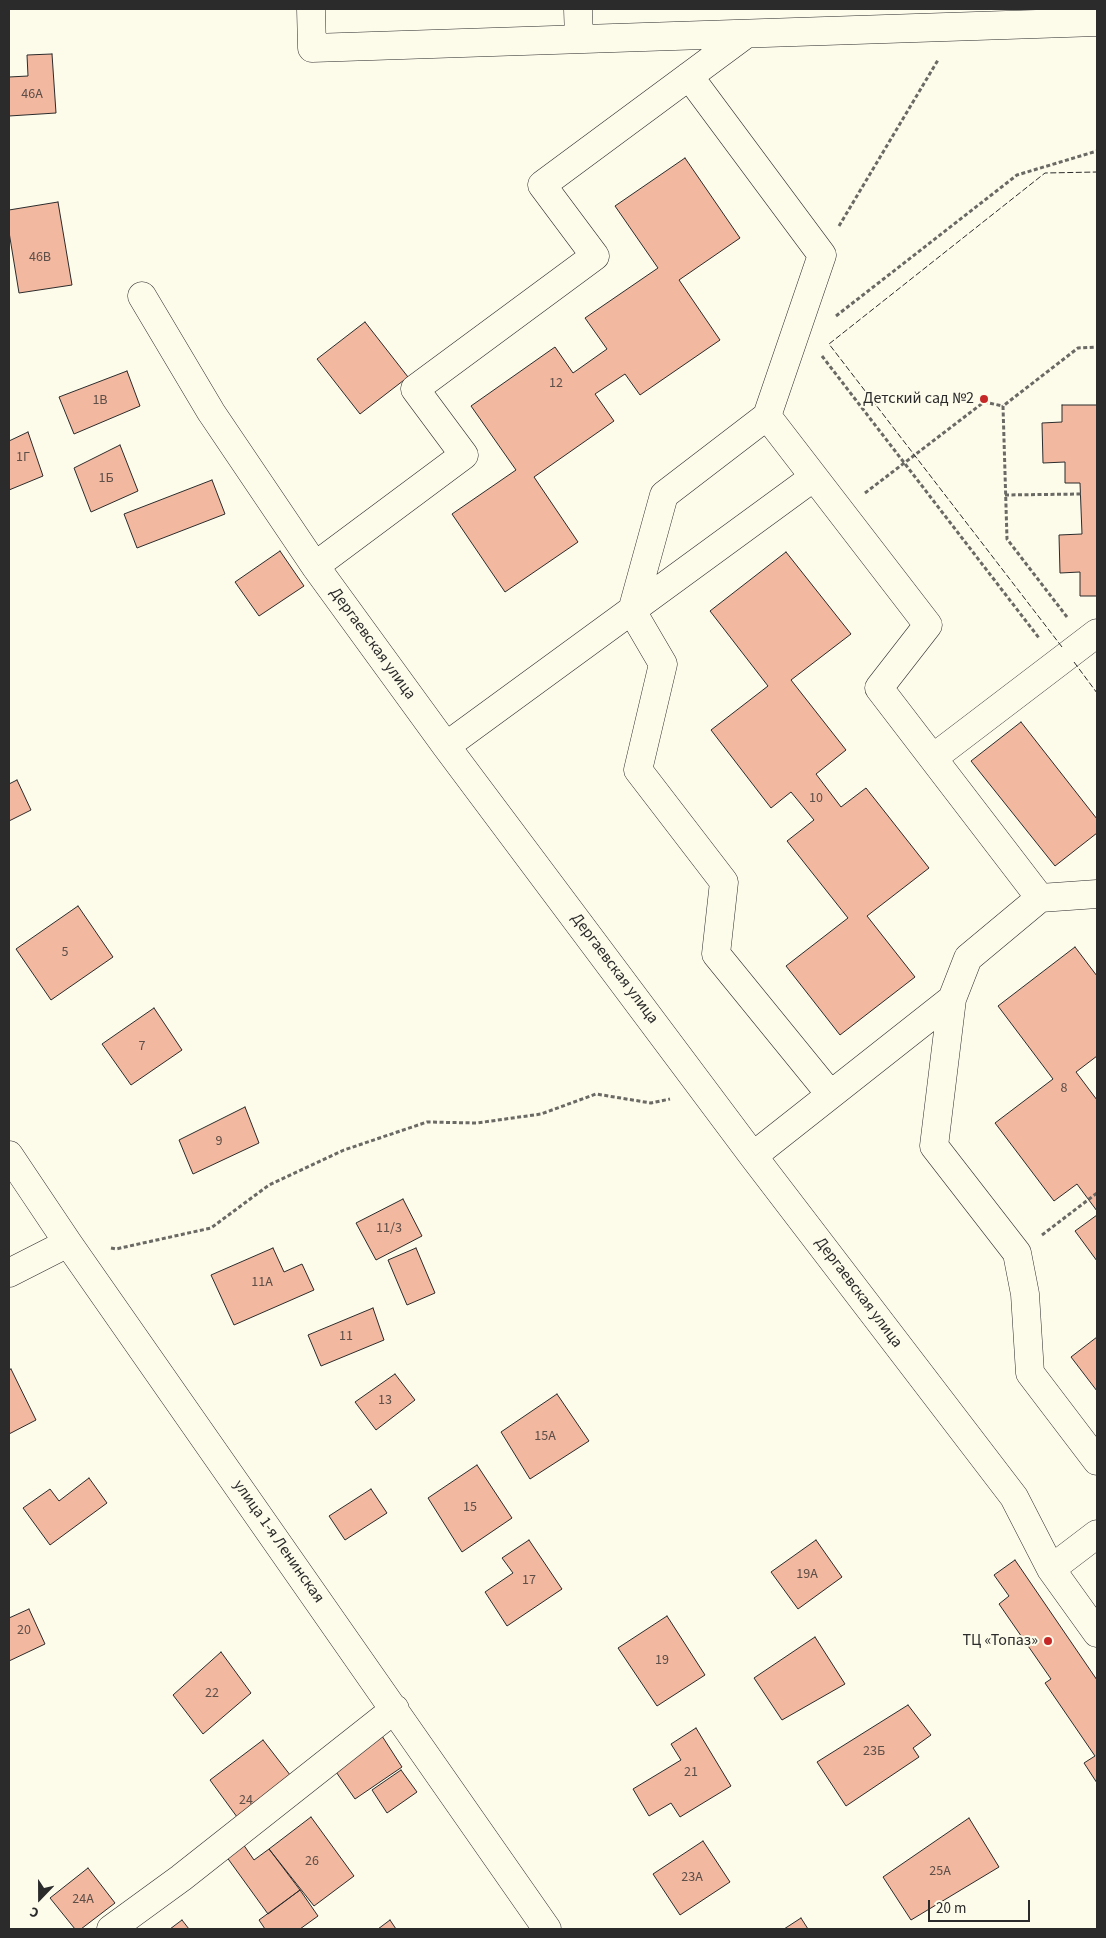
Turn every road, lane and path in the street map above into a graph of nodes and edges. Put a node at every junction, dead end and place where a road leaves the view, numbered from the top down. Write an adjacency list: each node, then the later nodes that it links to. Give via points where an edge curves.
1 (311, 9): 7 (street, via 312,48)
2 (578, 9): 7 (street)
3 (854, 20): 5 (street); 6 (street)
4 (1097, 22): 5 (street)
5 (958, 27): 10 (path)
6 (746, 34): 7 (street); 8 (street)
7 (579, 39)
8 (690, 76): 10 (street); 22 (street, via 542,185 596,256 415,389 464,455)
9 (1097, 151): 12 (path, via 1017,175)
10 (822, 255): 14 (street)
11 (142, 296): 22 (street, Дергаевская улица, via 211,412)
12 (831, 319)
13 (1097, 347): 15 (path, via 1078,348)
14 (790, 352): 16 (street); 17 (path, via 808,337)
15 (1003, 406): 17 (path, via 984,402); 20 (path)
16 (767, 416): 18 (street); 23 (street, via 664,495)
17 (904, 463): 21 (path); 25 (path)
18 (814, 477): 21 (street); 23 (street)
19 (1081, 494): 20 (path)
20 (1005, 495): 24 (path, via 1007,539)
21 (840, 511): 27 (street, via 928,626 879,688)
22 (315, 566): 26 (street, Дергаевская улица)
23 (632, 611): 26 (street); 32 (street, via 663,664 638,770 724,882 716,954)
24 (1092, 637): 25 (street)
25 (1058, 663): 27 (street)
26 (446, 746): 31 (street, Дергаевская улица)
27 (933, 758): 29 (street)
28 (1097, 894): 29 (street)
29 (1040, 898): 30 (street, via 968,958)
30 (952, 999): 32 (street); 37 (street, via 934,1146)
31 (705, 1092): 34 (street, Дергаевская улица); 36 (path, via 651,1103 596,1094 541,1114 477,1123 427,1122 344,1150 269,1185 211,1228 116,1249)
32 (830, 1094): 34 (street)
33 (9, 1156): 36 (street, улица 1-я Ленинская)
34 (753, 1156): 41 (street, Дергаевская улица, via 1014,1497)
35 (1097, 1193): 37 (path)
36 (68, 1243): 38 (street); 43 (street, улица 1-я Ленинская)
37 (1018, 1254): 39 (street, via 1025,1294 1030,1373)
38 (9, 1273)
39 (1097, 1460)
40 (1097, 1534): 41 (street)
41 (1051, 1569): 42 (street, Дергаевская улица)
42 (1097, 1633)
43 (395, 1709): 44 (street, via 181,1878); 45 (street, улица 1-я Ленинская)
44 (111, 1929)
45 (547, 1929)

